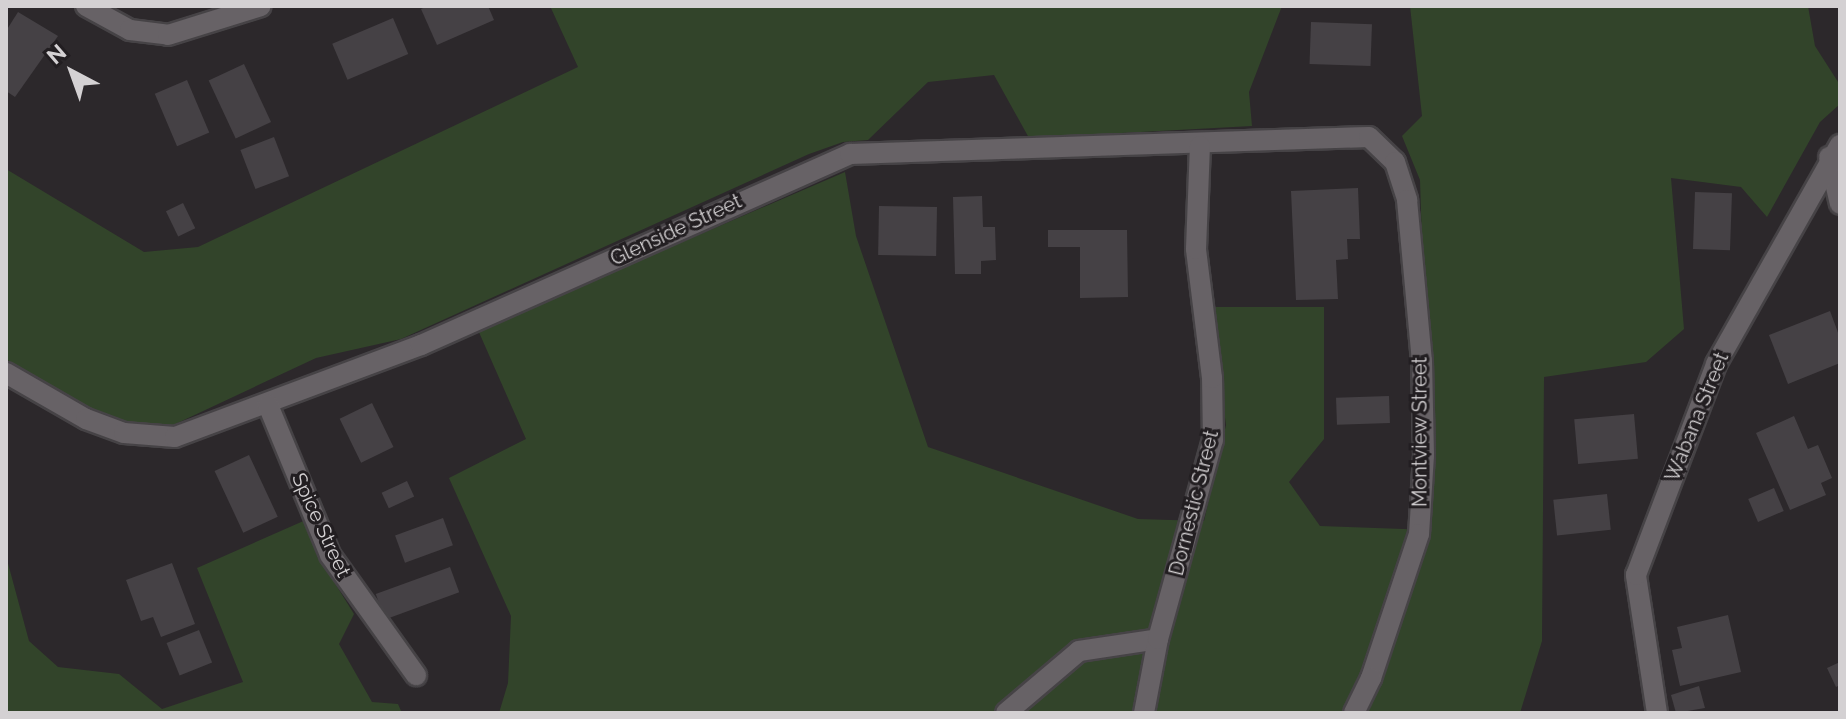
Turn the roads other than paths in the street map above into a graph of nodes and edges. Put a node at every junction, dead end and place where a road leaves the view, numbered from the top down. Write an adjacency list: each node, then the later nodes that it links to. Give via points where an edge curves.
1 (86, 6): 2 (street, via 130,30 168,35)
2 (261, 6)
3 (1200, 146): 4 (street, Glenside Street, via 1353,135); 8 (street, Glenside Street, via 850,154 421,345); 9 (street, Dornestic Street, via 1196,249 1212,378 1213,440)
4 (1384, 146): 13 (street, Montview Street, via 1399,171 1407,200 1422,361 1424,455 1419,534 1371,678)
5 (1835, 151): 6 (street); 14 (street, Wabana Street, via 1716,364 1636,575)
6 (1840, 204)
7 (6, 373): 8 (street, Glenside Street, via 86,419 152,439 206,430)
8 (268, 405): 10 (street, Spice Street, via 330,555)
9 (1158, 639): 11 (street, via 1079,651); 12 (street, Dornestic Street)
10 (416, 675)
11 (1006, 713)
12 (1144, 713)
13 (1354, 713)
14 (1657, 713)

